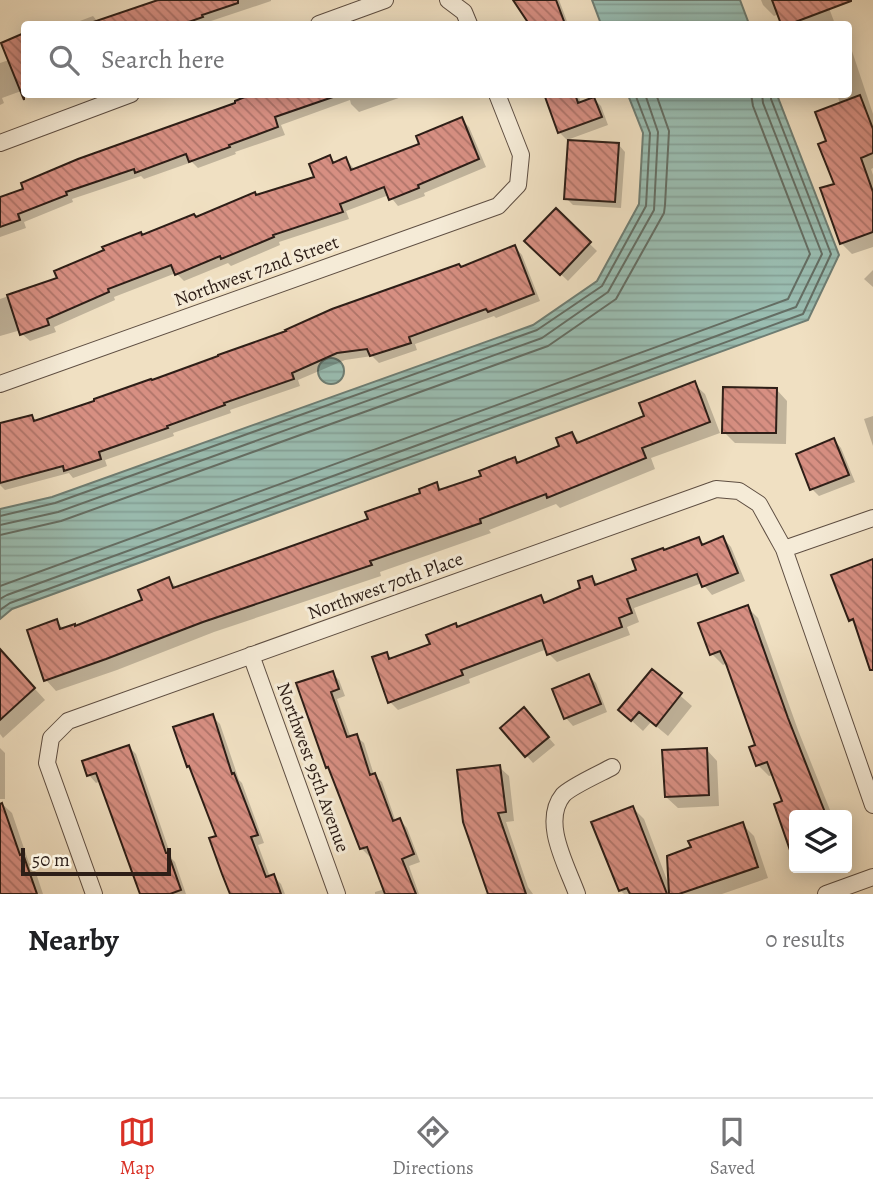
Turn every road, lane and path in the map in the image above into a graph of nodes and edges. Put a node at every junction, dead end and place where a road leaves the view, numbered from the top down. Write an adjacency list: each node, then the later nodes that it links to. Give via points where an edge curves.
1 (385, 0): 3 (street)
2 (448, 0): 4 (street, via 464,12)
3 (327, 21)
4 (467, 21)
5 (120, 98): 7 (street)
6 (498, 98): 8 (street, Northwest 72nd Street, via 521,155 518,186 498,206)
7 (0, 143)
8 (0, 384)
9 (873, 518): 10 (street)
10 (784, 549): 11 (street, Northwest 70th Place, via 759,504 739,491 716,489); 13 (street)
11 (251, 654): 15 (street, Northwest 70th Place, via 68,721 51,738 47,763); 16 (street, Northwest 95th Avenue)
12 (611, 767): 17 (street, via 564,793 555,810 554,831)
13 (873, 804)
14 (873, 877): 18 (street)
15 (94, 894)
16 (337, 894)
17 (577, 894)
18 (826, 894)

